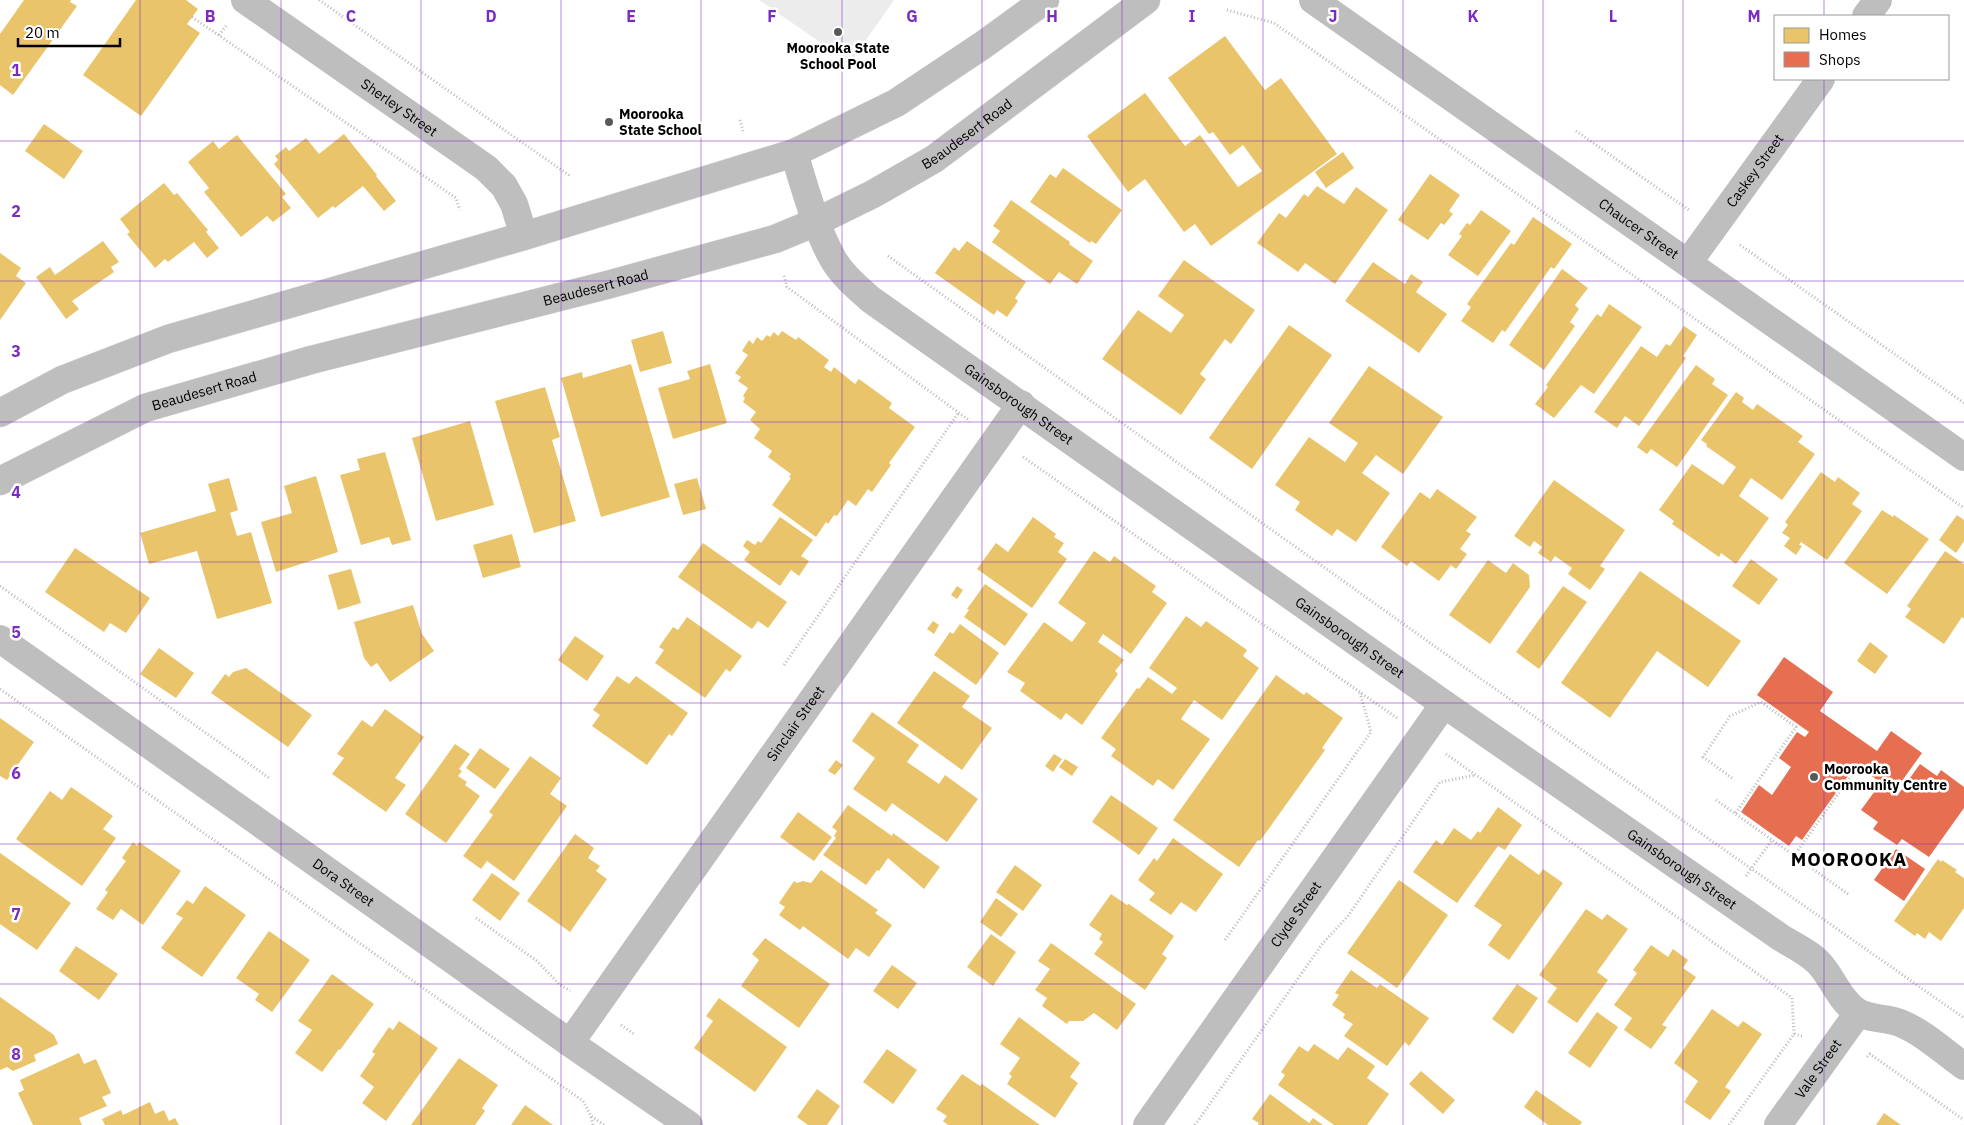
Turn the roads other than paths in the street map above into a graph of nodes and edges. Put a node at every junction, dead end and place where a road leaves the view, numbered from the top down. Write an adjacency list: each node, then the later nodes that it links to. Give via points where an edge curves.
1 (1044, 0): 8 (main road, via 896,103)
2 (1146, 0): 9 (main road, Beaudesert Road, via 934,159)
3 (1313, 0): 11 (main road, Chaucer Street)
4 (1878, 0): 6 (main road)
5 (238, 10): 10 (main road, Sherley Street, via 486,168 504,186 514,204)
6 (1867, 15)
7 (1820, 80): 11 (main road, Caskey Street)
8 (794, 153): 9 (main road, Gainsborough Street); 10 (main road)
9 (816, 222): 12 (main road, Gainsborough Street, via 833,260 870,299); 15 (main road, Beaudesert Road, via 775,239 682,265 311,360 145,408)
10 (524, 236): 13 (main road, via 168,339 62,380)
11 (1688, 263): 14 (main road, Chaucer Street)
12 (1021, 404): 17 (main road, Gainsborough Street); 19 (main road, Sinclair Street)
13 (0, 413)
14 (1964, 457)
15 (0, 481)
16 (0, 639): 19 (main road, Dora Street)
17 (1444, 704): 18 (main road, Gainsborough Street, via 1814,958 1842,998); 23 (main road, Clyde Street)
18 (1858, 1013): 20 (main road, Gainsborough Street, via 1900,1023); 24 (main road, Vale Street)
19 (570, 1043): 21 (main road, Dora Street)
20 (1964, 1066)
21 (659, 1116): 22 (main road, Dora Street)
22 (689, 1125)
23 (1147, 1125)
24 (1778, 1125)

